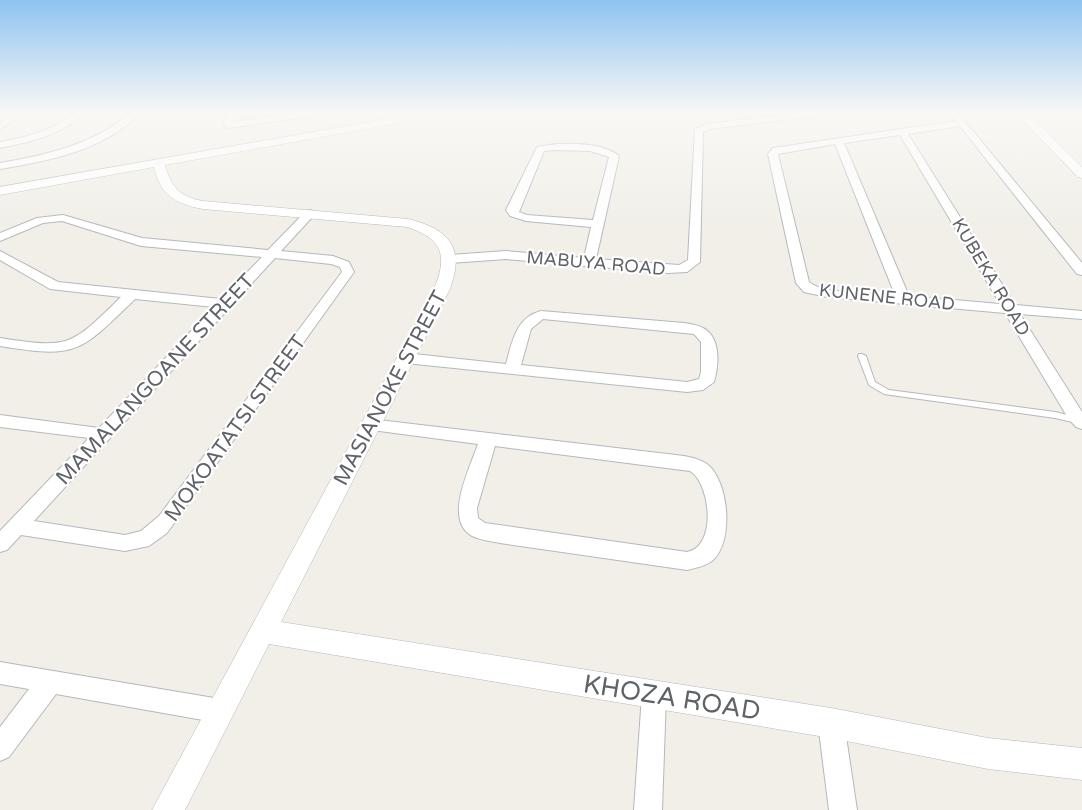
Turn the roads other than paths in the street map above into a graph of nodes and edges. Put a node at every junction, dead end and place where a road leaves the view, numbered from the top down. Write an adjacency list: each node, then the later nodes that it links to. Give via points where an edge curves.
1 (72, 150): 12 (street)
2 (233, 150): 11 (street)
3 (541, 150): 16 (street, via 512,210 514,214)
4 (600, 150): 16 (street, via 614,157)
5 (697, 150): 21 (street, MABUYA ROAD, via 692,265 675,270)
6 (779, 150): 24 (street, KUNENE ROAD, via 773,154 802,280 809,289)
7 (842, 150): 24 (street)
8 (914, 150): 26 (street, KUBEKA ROAD)
9 (984, 150): 22 (street)
10 (1058, 150): 13 (street)
11 (159, 163): 14 (street); 15 (street, via 168,190 184,201)
12 (0, 166)
13 (1082, 174)
14 (0, 191)
15 (310, 213): 18 (street, MAMALANGOANE STREET); 20 (street, via 417,225 437,236)
16 (599, 224): 21 (street)
17 (0, 237): 18 (street, via 40,220 63,218 141,242)
18 (273, 254): 25 (street, MAMALANGOANE STREET); 37 (street, MOKOATATSI STREET, via 341,261 348,272 163,525 135,543)
19 (0, 255): 23 (street, via 51,285)
20 (450, 259): 21 (street, MABUYA ROAD, via 506,255); 30 (street, MASIANOKE STREET, via 449,274)
21 (589, 262)
22 (1082, 271)
23 (131, 295): 25 (street); 28 (street, via 86,336 69,346)
24 (904, 300): 26 (street, KUNENE ROAD)
25 (225, 304): 35 (street, MAMALANGOANE STREET)
26 (1011, 309): 27 (street, KUNENE ROAD); 33 (street, KUBEKA ROAD)
27 (1082, 315)
28 (0, 342)
29 (862, 356): 33 (lane, via 872,383 887,392)
30 (405, 358): 31 (street); 34 (street, MASIANOKE STREET)
31 (512, 369): 31 (street, via 697,386 708,378 708,341 699,331 684,327 541,315 528,320 524,327)
32 (0, 421): 35 (street)
33 (1081, 422)
34 (370, 425): 36 (street); 39 (street, MASIANOKE STREET)
35 (103, 434): 37 (street, MAMALANGOANE STREET)
36 (488, 440): 36 (street, via 467,508 469,522 479,530 687,561 706,555 716,535 711,480 702,469 682,463)
37 (16, 526): 38 (street, MAMALANGOANE STREET)
38 (0, 544)
39 (262, 631): 42 (street, KHOZA ROAD); 43 (street, MASIANOKE STREET)
40 (0, 673): 41 (street)
41 (50, 682): 43 (street); 45 (street)
42 (654, 695): 44 (street, KHOZA ROAD); 48 (street)
43 (220, 711): 47 (street, MASIANOKE STREET)
44 (831, 723): 46 (street, KHOZA ROAD, via 996,753); 49 (street)
45 (0, 748)
46 (1082, 764)
47 (168, 810)
48 (648, 810)
49 (843, 810)

